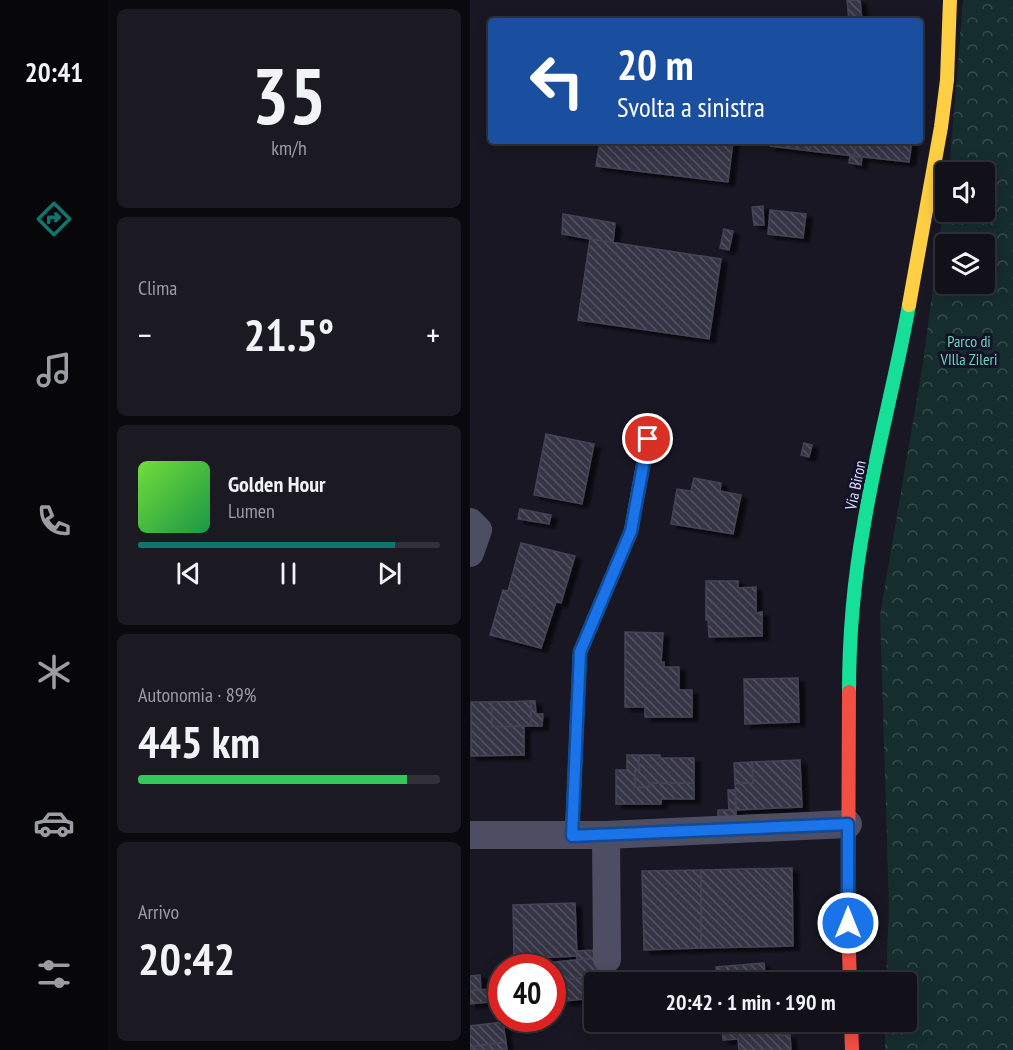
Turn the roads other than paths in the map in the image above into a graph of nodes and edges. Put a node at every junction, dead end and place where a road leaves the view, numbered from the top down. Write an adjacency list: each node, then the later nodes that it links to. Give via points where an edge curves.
1 (950, 0): 5 (street, Via Biron, via 941,127 856,572 849,669)
2 (648, 439): 7 (street, via 631,531 580,652)
3 (470, 522): 4 (street, via 478,530)
4 (470, 553)
5 (848, 824): 8 (street); 10 (street, Via Biron)
6 (470, 835): 7 (street)
7 (572, 836): 8 (street)
8 (606, 836): 9 (street)
9 (607, 959)
10 (850, 972)
11 (851, 1032): 12 (street)
12 (852, 1050)

